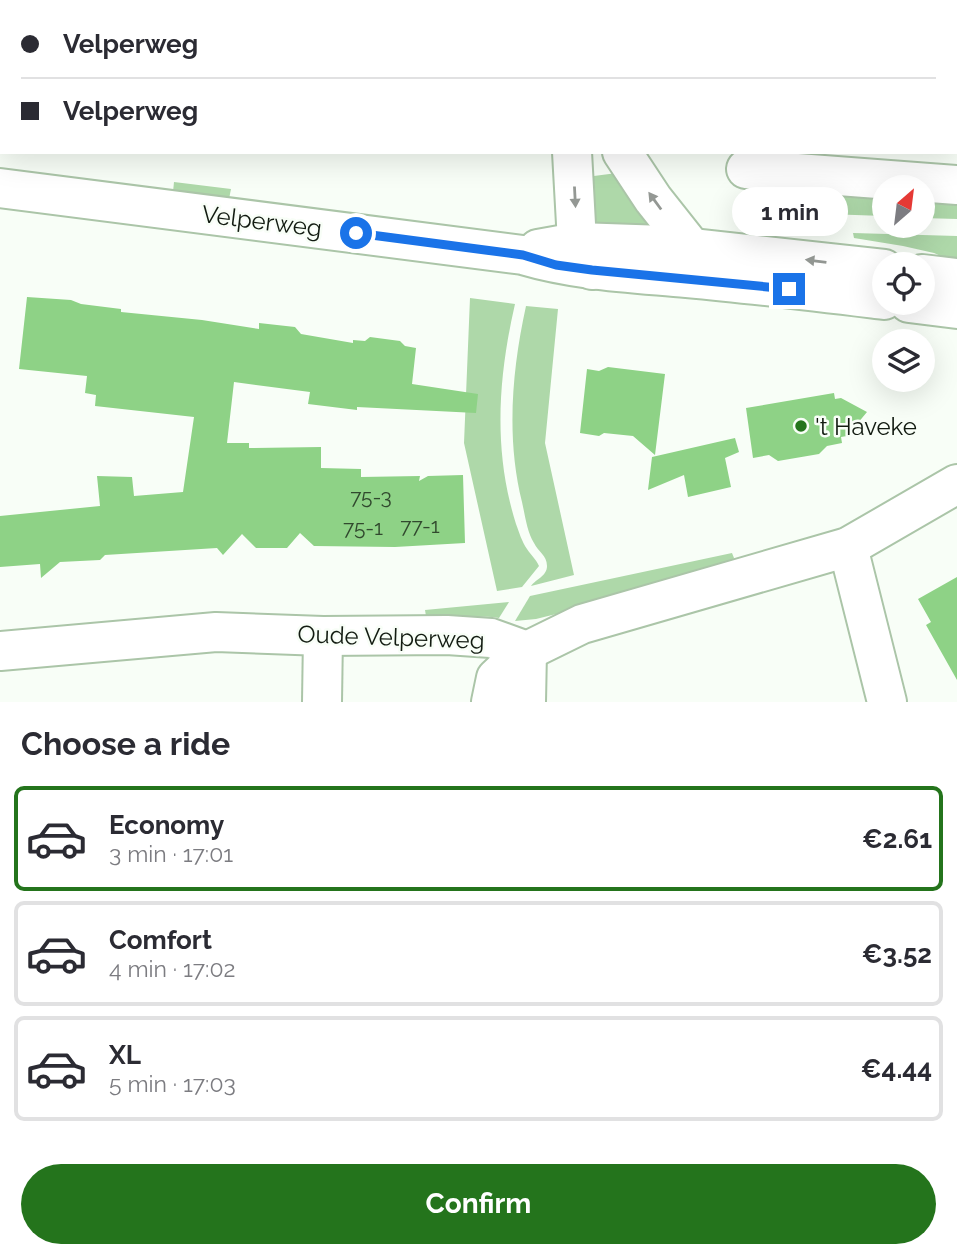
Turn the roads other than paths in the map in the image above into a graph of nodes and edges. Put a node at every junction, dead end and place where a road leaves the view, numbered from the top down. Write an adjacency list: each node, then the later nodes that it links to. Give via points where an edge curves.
1 (572, 154): 7 (street, one-way to 7)
2 (623, 154): 6 (street, one-way to 2)
3 (746, 169): 4 (street)
4 (957, 185)
5 (0, 188): 7 (street, Velperweg, via 523,255 556,265)
6 (691, 247): 7 (street, Velperweg); 8 (street, Velperweg, one-way to 6)
7 (585, 256): 11 (street, Velperweg, via 742,283)
8 (872, 268)
9 (935, 275): 10 (street)
10 (957, 278)
11 (872, 299)
12 (935, 306): 13 (street)
13 (957, 309)
14 (957, 484): 15 (street)
15 (848, 547): 18 (street, via 582,624); 22 (street)
16 (323, 636): 17 (street, Oude Velperweg, via 216,632); 18 (street, Oude Velperweg, via 458,635 491,638); 19 (street)
17 (0, 651)
18 (527, 651): 20 (street, via 496,678); 21 (street)
19 (322, 702)
20 (491, 702)
21 (526, 702)
22 (887, 702)

